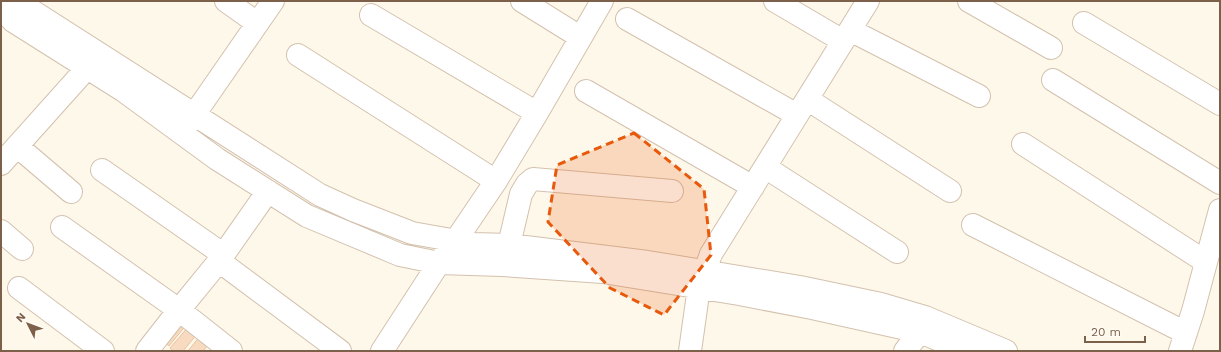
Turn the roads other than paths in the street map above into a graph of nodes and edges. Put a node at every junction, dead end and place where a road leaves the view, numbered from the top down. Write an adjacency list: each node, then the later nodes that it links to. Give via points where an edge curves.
1 (226, 1): 12 (street)
2 (273, 1): 12 (street)
3 (522, 1): 15 (street)
4 (602, 1): 15 (street)
5 (775, 1): 14 (street)
6 (868, 1): 14 (street)
7 (969, 1): 16 (street)
8 (1, 2): 25 (street, via 23,5)
9 (371, 15): 24 (street)
10 (627, 19): 23 (street)
11 (5, 21): 18 (street)
12 (257, 23): 25 (street)
13 (1084, 23): 22 (street)
14 (847, 36): 21 (street); 23 (street)
15 (580, 37): 24 (street)
16 (1051, 48)
17 (298, 55): 32 (street)
18 (87, 68): 26 (street); 28 (street)
19 (1053, 80): 33 (street)
20 (586, 91): 34 (street)
21 (979, 96)
22 (1220, 104)
23 (802, 107): 30 (street); 37 (street)
24 (537, 113): 32 (street)
25 (195, 114): 26 (street); 43 (street, via 320,195 412,233)
26 (182, 133): 35 (street)
27 (1023, 144): 48 (street)
28 (17, 146): 29 (street); 38 (street)
29 (1, 164)
30 (765, 167): 34 (street); 45 (street)
31 (102, 170): 47 (street)
32 (496, 181): 43 (street)
33 (1220, 184)
34 (753, 186): 50 (street, via 711,254)
35 (268, 191): 47 (street); 49 (street, via 307,216 358,238 400,255)
36 (672, 191): 46 (street, via 533,179 521,194)
37 (950, 191)
38 (71, 192)
39 (1220, 210): 48 (street)
40 (973, 225): 54 (street)
41 (62, 227): 52 (street)
42 (1, 231): 44 (street)
43 (456, 240): 46 (street); 49 (street)
44 (22, 249)
45 (897, 252)
46 (505, 255): 49 (street); 50 (street, via 603,272)
47 (222, 258): 52 (street); 58 (street)
48 (1206, 262): 54 (street)
49 (439, 263): 59 (street)
50 (702, 279): 53 (street, via 812,308); 60 (street); 63 (street, via 800,287 881,304 925,317)
51 (19, 288): 56 (street)
52 (178, 310): 55 (street); 57 (street)
53 (920, 332): 61 (street); 62 (street)
54 (1183, 342)
55 (149, 350)
56 (103, 351)
57 (231, 351)
58 (340, 351)
59 (382, 351)
60 (690, 351)
61 (905, 351)
62 (966, 351)
63 (1006, 351)

